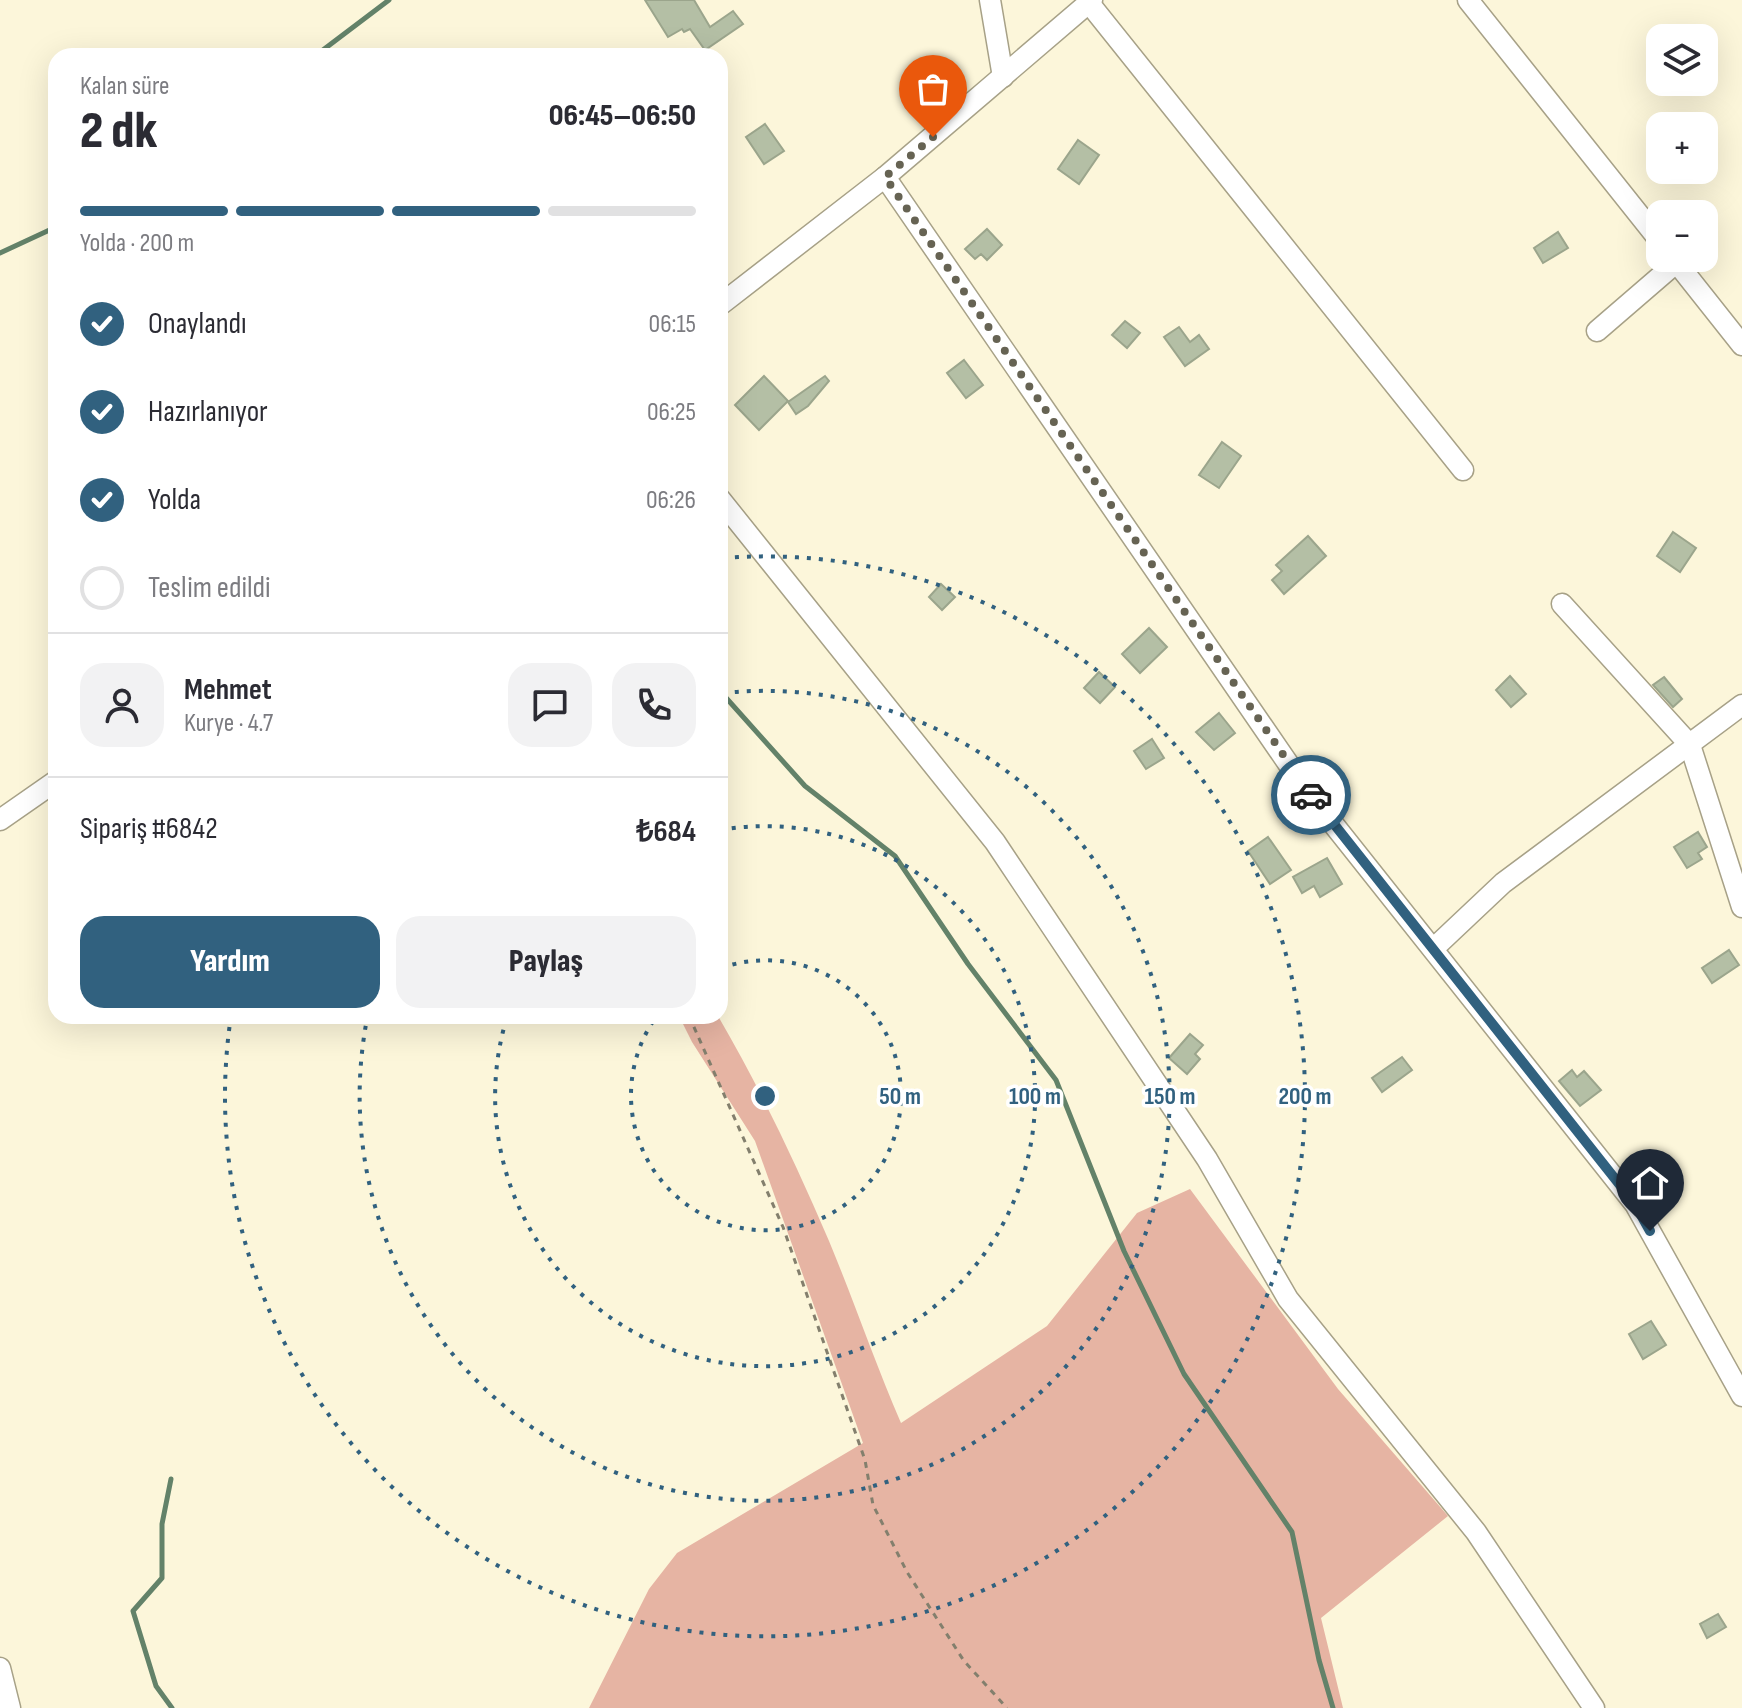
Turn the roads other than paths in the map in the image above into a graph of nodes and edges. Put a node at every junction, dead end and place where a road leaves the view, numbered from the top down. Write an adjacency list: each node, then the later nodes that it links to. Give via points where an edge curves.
1 (990, 0): 4 (street)
2 (1468, 0): 6 (street)
3 (1090, 1): 4 (street); 12 (street)
4 (1003, 77): 5 (street)
5 (885, 177): 9 (street); 20 (street, via 1307,791)
6 (1646, 223)
7 (1662, 272): 10 (street)
8 (1684, 272): 11 (street)
9 (728, 299)
10 (1597, 331)
11 (1742, 345)
12 (1463, 470)
13 (728, 509): 24 (street, via 995,842 1207,1159 1288,1299 1476,1532)
14 (1562, 604): 16 (street)
15 (1742, 705): 16 (street)
16 (1690, 745): 19 (street); 20 (street, via 1503,883)
17 (48, 787): 18 (street)
18 (0, 820)
19 (1742, 907)
20 (1433, 949): 21 (street, via 1635,1204)
21 (1742, 1396)
22 (0, 1668): 23 (street)
23 (10, 1708)
24 (1594, 1708)

